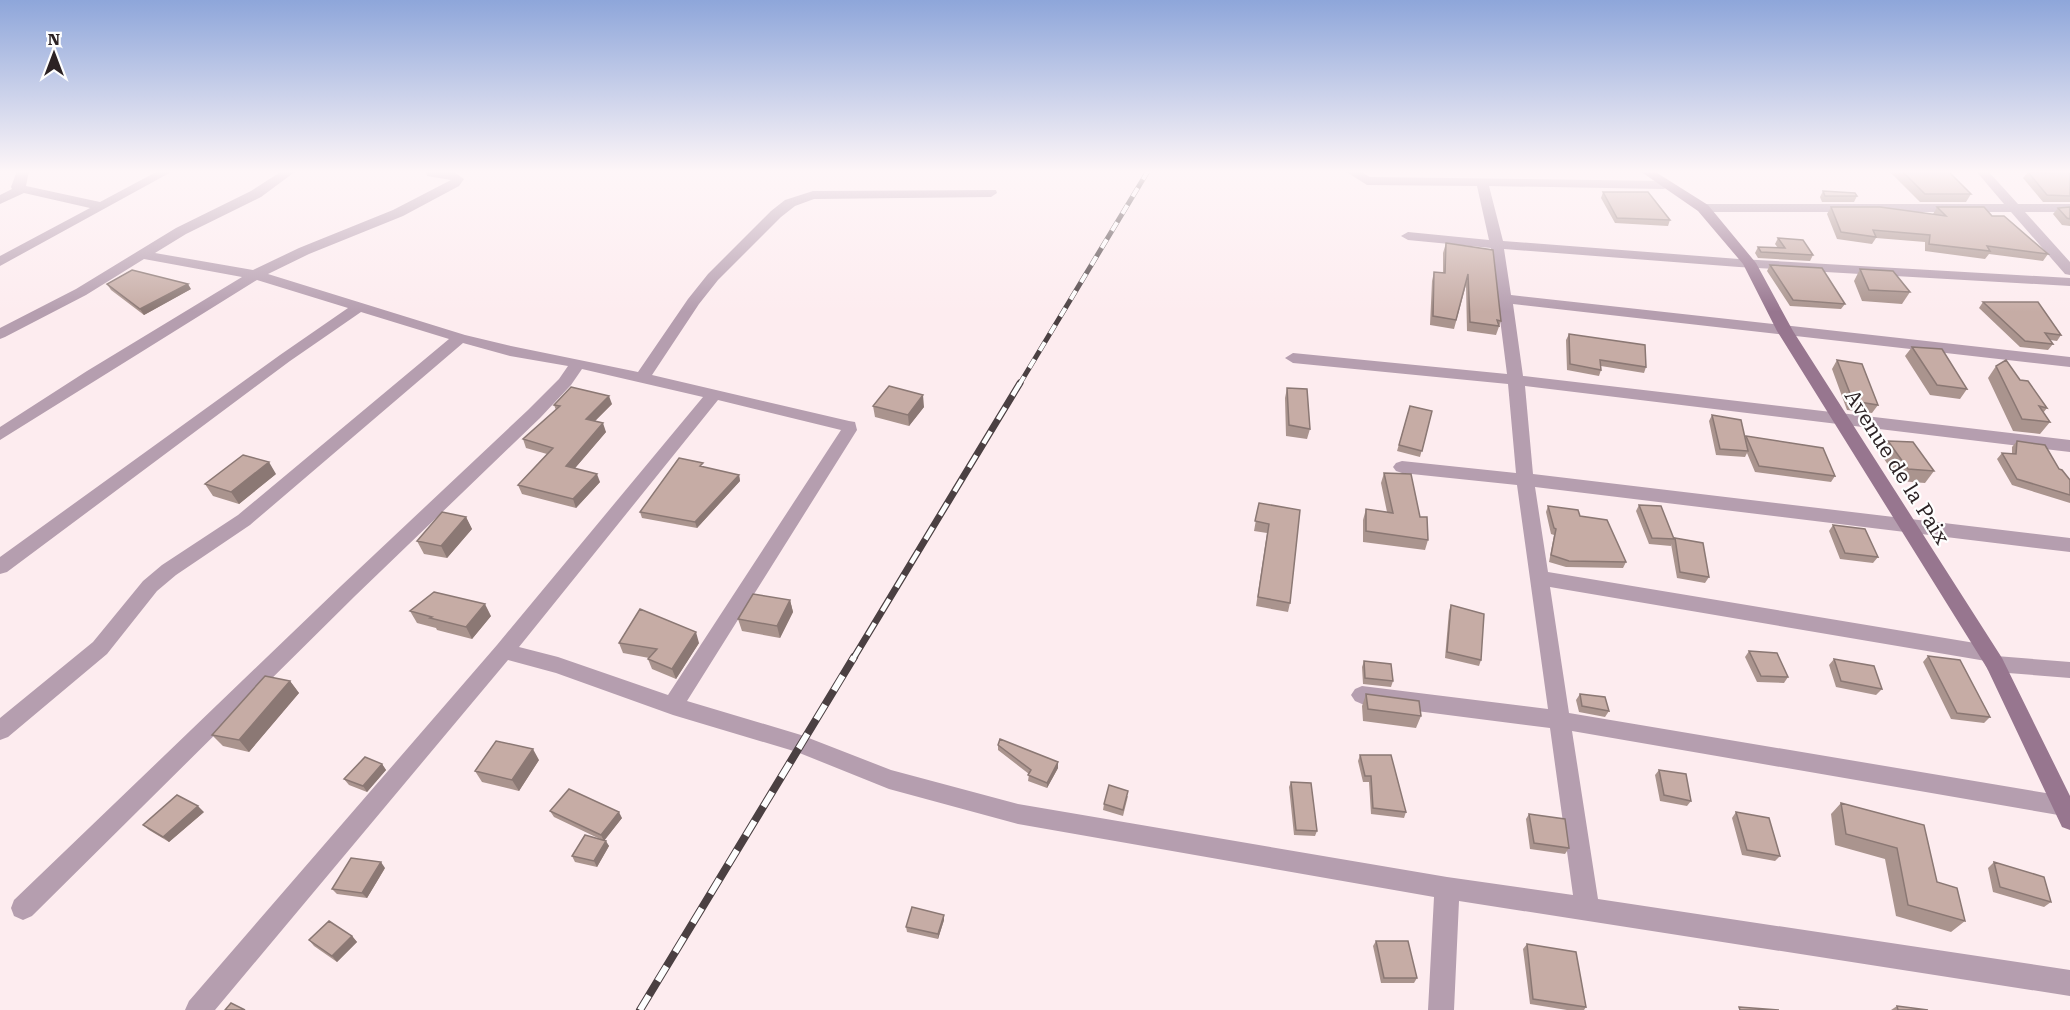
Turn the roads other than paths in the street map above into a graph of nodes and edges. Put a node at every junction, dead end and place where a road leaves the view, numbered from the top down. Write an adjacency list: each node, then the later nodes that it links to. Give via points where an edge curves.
1 (79, 218): 11 (street)
2 (207, 218): 10 (street)
3 (385, 218): 14 (street)
4 (771, 218): 24 (street, via 706,285)
5 (1491, 218): 9 (street)
6 (1711, 218): 12 (street, Avenue de la Paix)
7 (2024, 218): 13 (street)
8 (1408, 236): 9 (street)
9 (1497, 245): 12 (street); 16 (street)
10 (143, 255): 14 (street); 19 (street)
11 (0, 262)
12 (1749, 263): 15 (street); 18 (street, Avenue de la Paix)
13 (2070, 271)
14 (255, 276): 17 (street); 28 (street)
15 (2070, 282)
16 (1504, 299): 18 (street); 25 (street)
17 (359, 307): 20 (street); 34 (street)
18 (1785, 331): 22 (street); 27 (street, Avenue de la Paix)
19 (0, 334)
20 (459, 338): 23 (street); 42 (street, via 244,520 150,586 100,648)
21 (1293, 358): 25 (street)
22 (2070, 362)
23 (579, 363): 24 (street); 45 (street, via 534,414)
24 (642, 378): 26 (street)
25 (1516, 380): 27 (street); 31 (street)
26 (715, 393): 36 (street); 40 (street, via 840,422 849,430)
27 (1839, 418): 29 (street); 32 (street, Avenue de la Paix)
28 (0, 435)
29 (2070, 446)
30 (1402, 467): 31 (street)
31 (1525, 478): 32 (street); 35 (street)
32 (1909, 528): 33 (street); 37 (street, Avenue de la Paix)
33 (2070, 545)
34 (0, 567)
35 (1539, 578): 37 (street); 41 (street)
36 (504, 651): 40 (street, via 558,665); 48 (street)
37 (1991, 658): 38 (street); 43 (street, Avenue de la Paix)
38 (2070, 670)
39 (1362, 695): 41 (street)
40 (673, 706): 44 (street, via 801,744 889,779 1018,814)
41 (1560, 720): 43 (street); 46 (street)
42 (0, 731)
43 (2068, 811)
44 (1447, 888): 46 (street); 49 (street)
45 (23, 908)
46 (1587, 909): 47 (street)
47 (2070, 983)
48 (198, 1010)
49 (1441, 1010)

